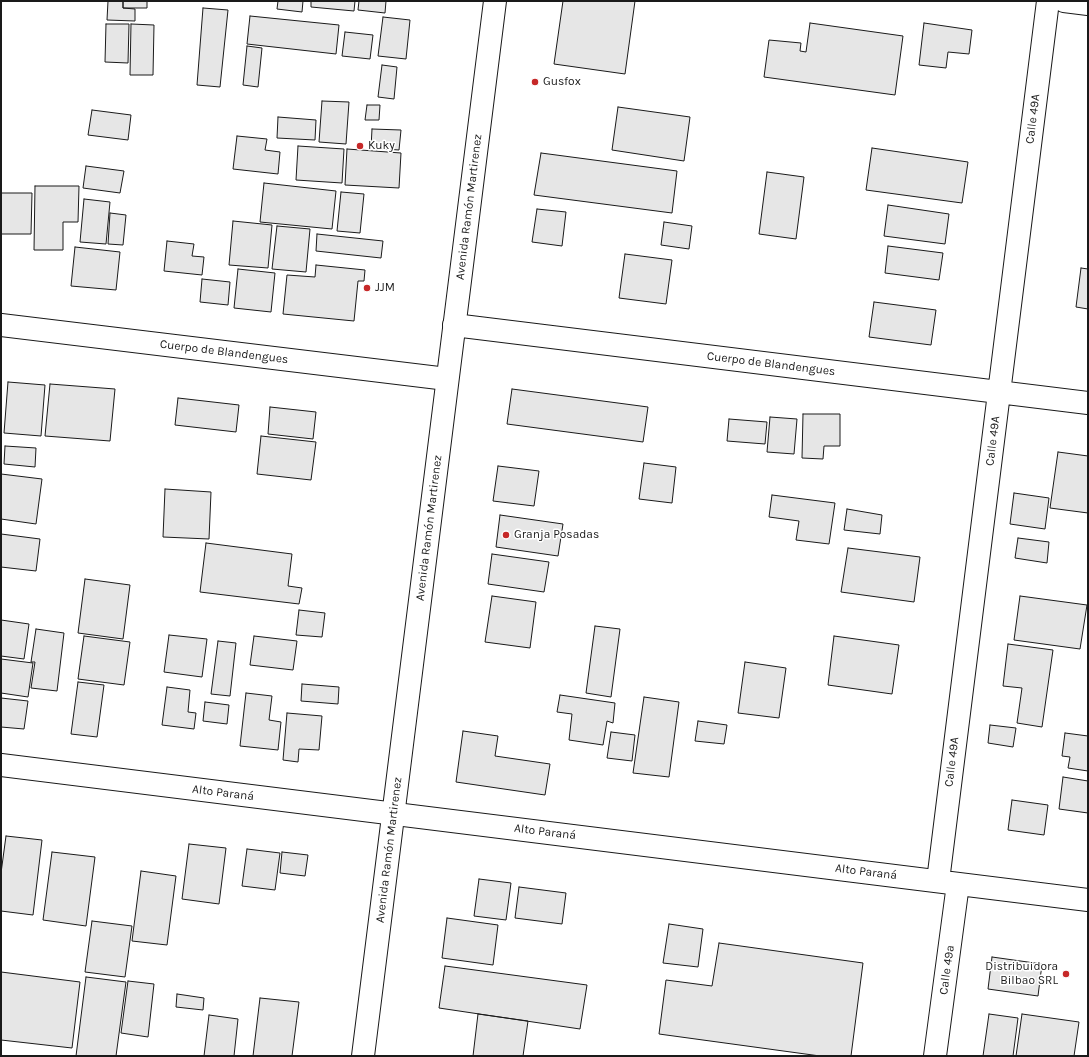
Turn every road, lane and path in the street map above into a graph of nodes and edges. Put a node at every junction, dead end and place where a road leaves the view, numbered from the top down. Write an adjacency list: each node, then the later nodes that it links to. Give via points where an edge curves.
1 (495, 1): 6 (street, Avenida Ramón Martirenez)
2 (1048, 1): 8 (street, Calle 49A)
3 (1064, 1): 4 (street)
4 (1088, 4)
5 (1, 325): 7 (street, Cuerpo de Blandengues)
6 (454, 325): 7 (street, Avenida Ramón Martirenez); 8 (street, Cuerpo de Blandengues)
7 (447, 379): 11 (street, Avenida Ramón Martirenez)
8 (999, 392): 9 (street, Cuerpo de Blandengues); 12 (street, Calle 49A)
9 (1088, 404)
10 (1, 765): 11 (street, Alto Paraná)
11 (393, 814): 12 (street, Alto Paraná); 14 (street, Avenida Ramón Martirenez)
12 (948, 882): 13 (street, Alto Paraná); 15 (street, Calle 49a)
13 (1088, 900)
14 (363, 1056)
15 (935, 1056)

